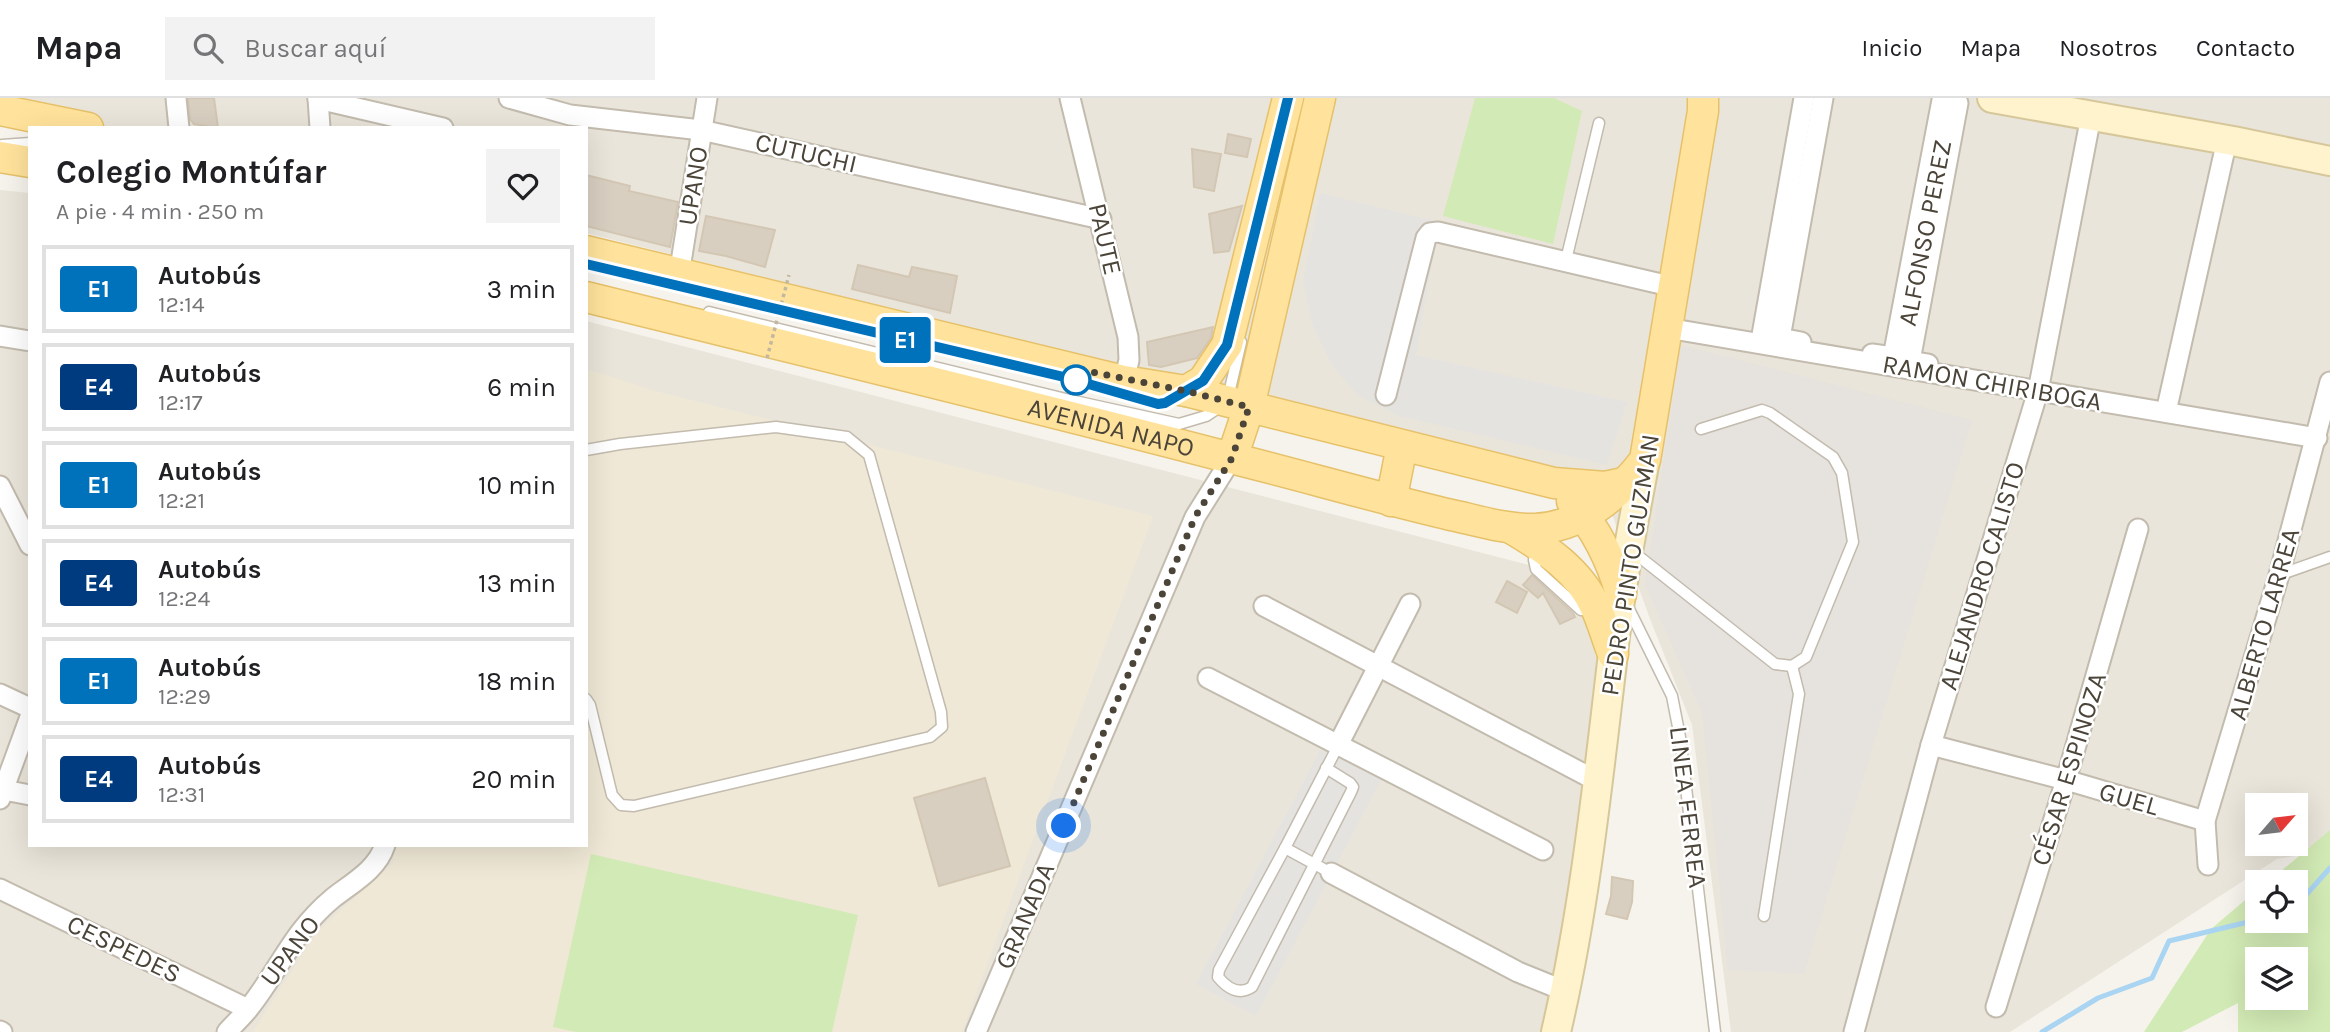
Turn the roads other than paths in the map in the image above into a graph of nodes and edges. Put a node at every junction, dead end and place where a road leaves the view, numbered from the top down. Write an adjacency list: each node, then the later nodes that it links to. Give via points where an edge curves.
1 (176, 98): 18 (street)
2 (318, 98): 19 (street); 20 (street)
3 (509, 98): 21 (street, CUTUCHI, via 570,115)
4 (707, 98): 21 (street, UPANO)
5 (1070, 98): 28 (street, PAUTE)
6 (1289, 98): 44 (main road, via 1227,345 1203,381)
7 (1320, 98): 48 (main road)
8 (1703, 98): 32 (main road, PEDRO PINTO GUZMAN)
9 (1804, 98): 38 (street)
10 (1814, 98): 38 (street)
11 (1823, 98): 13 (street, via 1780,338 1892,357)
12 (1992, 98): 15 (main road)
13 (1950, 100): 15 (street, via 1910,361 2031,382); 41 (street, ALFONSO PEREZ)
14 (5, 106): 17 (main road)
15 (2085, 119): 22 (main road); 45 (street, ALEJANDRO CALISTO)
16 (1600, 123): 30 (lane)
17 (80, 126)
18 (179, 126)
19 (320, 126)
20 (435, 126)
21 (701, 130): 28 (street, CUTUCHI); 31 (street, UPANO)
22 (2227, 140): 27 (main road); 49 (street)
23 (28, 143): 24 (lane)
24 (1, 149): 25 (lane); 26 (main road)
25 (28, 149)
26 (28, 161)
27 (2330, 161)
28 (1101, 219): 43 (street, PAUTE, via 1128,337 1129,360)
29 (588, 252): 31 (main road, AVENIDA NAPO)
30 (1566, 260): 32 (street); 47 (street, via 1430,233)
31 (679, 275): 43 (main road, AVENIDA NAPO)
32 (1674, 287): 35 (main road, PEDRO PINTO GUZMAN)
33 (588, 297): 54 (main road, AVENIDA NAPO)
34 (701, 310): 48 (lane, via 1179,424)
35 (1667, 328): 38 (street, RAMON CHIRIBOGA); 55 (main road, PEDRO PINTO GUZMAN)
36 (0, 336): 39 (street)
37 (1243, 336): 48 (lane)
38 (1766, 340): 41 (street, RAMON CHIRIBOGA)
39 (28, 341)
40 (931, 346): 42 (lane)
41 (1899, 367): 45 (street, RAMON CHIRIBOGA)
42 (1088, 384)
43 (1118, 386): 44 (main road, AVENIDA NAPO)
44 (1186, 391): 48 (main road, AVENIDA NAPO)
45 (2038, 391): 49 (street, RAMON CHIRIBOGA); 79 (street, ALEJANDRO CALISTO)
46 (2329, 393): 51 (street, ALBERTO LARREA)
47 (1386, 395)
48 (1238, 404): 52 (main road, AVENIDA NAPO); 54 (main road)
49 (2166, 412): 51 (street, RAMON CHIRIBOGA)
50 (1701, 429): 72 (lane, via 1770,412 1833,457 1842,473 1853,542 1806,657)
51 (2317, 438): 66 (street, ALBERTO LARREA)
52 (1402, 446): 56 (main road, AVENIDA NAPO); 59 (main road)
53 (588, 450): 75 (lane, via 776,427 847,437 869,455 942,727 930,737 634,806 621,805 612,795)
54 (1232, 458): 59 (main road, AVENIDA NAPO); 97 (street, GRANADA, via 1195,517)
55 (1645, 460): 57 (main road, AVENIDA NAPO); 64 (main road, PEDRO PINTO GUZMAN)
56 (1554, 483): 57 (main road, AVENIDA NAPO, via 1605,487); 60 (main road)
57 (1624, 483): 60 (main road, AVENIDA NAPO)
58 (0, 486): 63 (street)
59 (1391, 501): 61 (main road, AVENIDA NAPO)
60 (1584, 515): 61 (main road, AVENIDA NAPO, via 1561,525); 67 (main road, via 1607,553)
61 (1511, 528): 67 (main road, via 1547,550 1577,579)
62 (2138, 529): 81 (street, CÉSAR ESPINOZA)
63 (28, 541)
64 (1629, 549): 67 (main road, PEDRO PINTO GUZMAN); 72 (lane, via 1775,664)
65 (2330, 557): 66 (lane)
66 (2280, 575): 85 (street, ALBERTO LARREA)
67 (1609, 600): 70 (main road); 99 (lane, LINEA FERREA, via 1672,696)
68 (1410, 604): 71 (street)
69 (1264, 606): 71 (street)
70 (1613, 654): 82 (main road, PEDRO PINTO GUZMAN)
71 (1380, 666): 78 (street); 82 (street)
72 (1792, 666): 92 (lane, via 1799,694)
73 (1208, 678): 78 (street)
74 (0, 694): 76 (street)
75 (588, 702)
76 (28, 707)
77 (28, 723): 83 (street)
78 (1339, 743): 80 (lane); 88 (street)
79 (1931, 745): 81 (street, GUEL); 100 (street, ALEJANDRO CALISTO)
80 (1326, 768): 87 (lane); 90 (lane, via 1353,787)
81 (2066, 780): 85 (street, GUEL); 94 (street, CÉSAR ESPINOZA)
82 (1599, 782): 93 (main road, PEDRO PINTO GUZMAN)
83 (2, 795): 84 (street)
84 (28, 795)
85 (2205, 821): 89 (street, ALBERTO LARREA)
86 (384, 847): 95 (street, UPANO, via 366,873 296,934)
87 (1285, 848): 90 (lane); 90 (lane, via 1219,970 1221,982 1238,993 1252,988)
88 (1543, 850)
89 (2208, 865)
90 (1323, 869): 93 (street)
91 (0, 889): 95 (street, CESPEDES)
92 (1764, 916)
93 (1565, 992): 98 (main road, PEDRO PINTO GUZMAN)
94 (1996, 1007)
95 (248, 1009): 96 (street, UPANO)
96 (227, 1032)
97 (976, 1032)
98 (1556, 1032)
99 (1715, 1032)
100 (1854, 1032)

